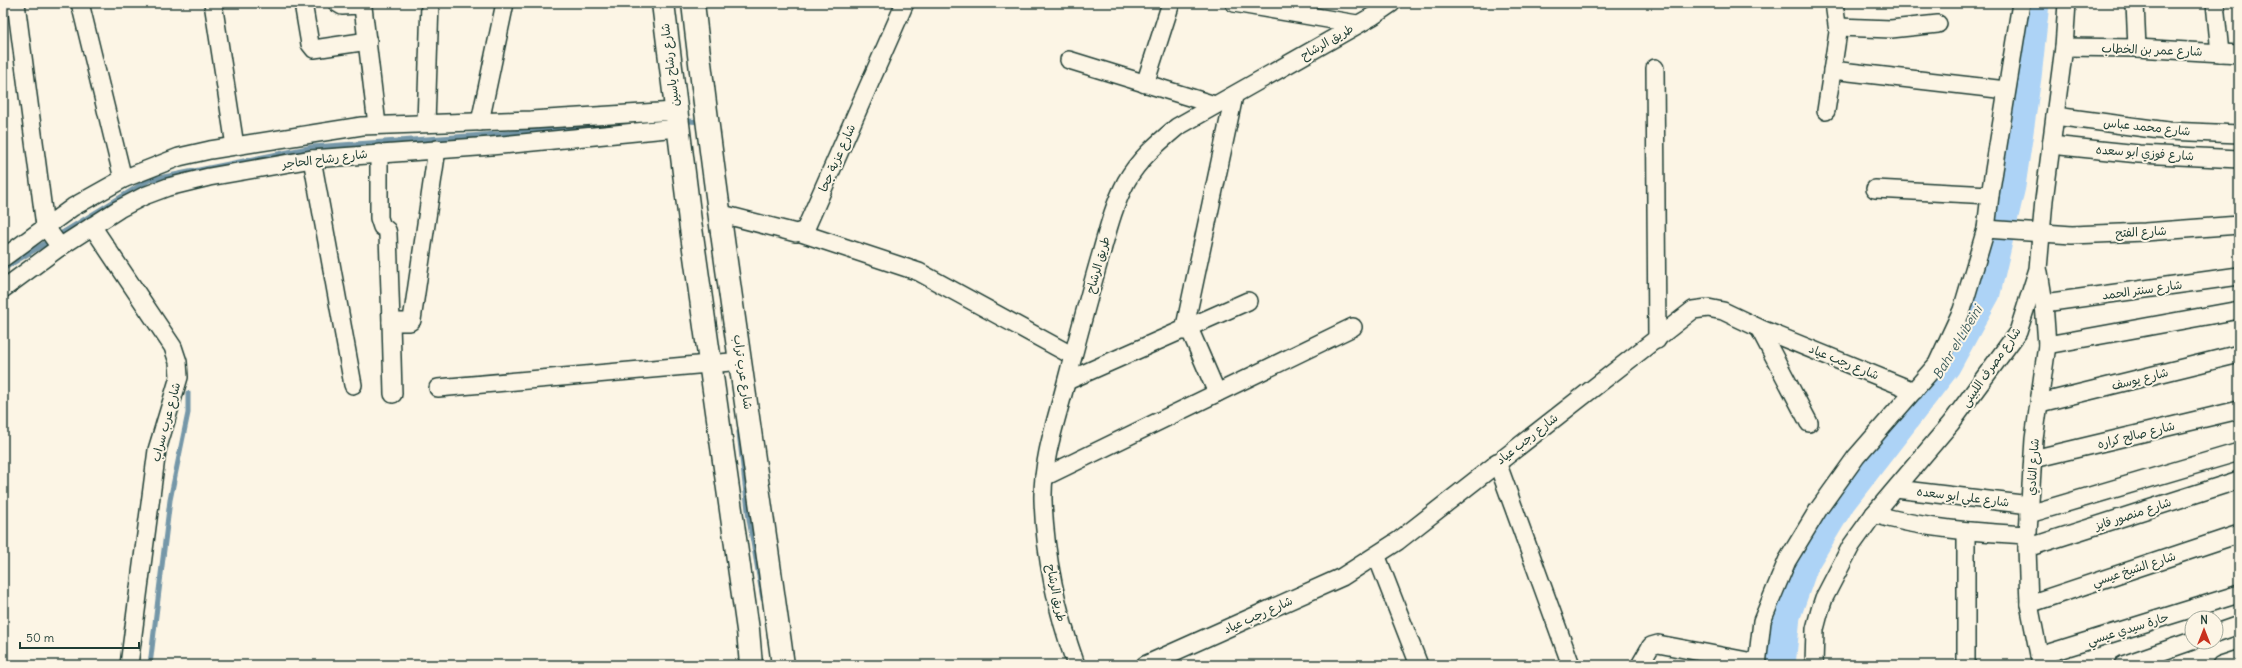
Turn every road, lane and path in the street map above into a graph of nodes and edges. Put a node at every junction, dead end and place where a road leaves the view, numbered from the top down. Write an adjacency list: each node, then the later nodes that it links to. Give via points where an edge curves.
1 (16, 3): 53 (street)
2 (80, 3): 48 (street)
3 (213, 3): 43 (street)
4 (303, 3): 22 (street, via 310,44 314,49)
5 (337, 3): 22 (street, via 342,6 359,4 363,7)
6 (430, 3): 39 (street)
7 (505, 3): 38 (street)
8 (662, 3): 30 (street, شارع رشاح ياسين)
9 (693, 3): 30 (street, شارع رشاح ياسين)
10 (905, 3): 56 (street, شارع عزبة جحا, via 805,230)
11 (1171, 3): 31 (street)
12 (1234, 3): 19 (street)
13 (1392, 3): 19 (street, طريق الرشاح)
14 (1834, 3): 21 (street)
15 (2021, 3): 32 (street)
16 (2067, 3): 23 (street, شارع مصرف اللبينى)
17 (2135, 3): 24 (street)
18 (2215, 3): 25 (street)
19 (1357, 24): 33 (street, طريق الرشاح)
20 (1938, 24): 21 (street, via 1891,29)
21 (1838, 27): 29 (street)
22 (368, 40): 40 (street)
23 (2064, 47): 24 (street, شارع عمر بن الخطاب); 36 (street, شارع مصرف اللبينى)
24 (2137, 48): 25 (street, شارع عمر بن الخطاب)
25 (2220, 53): 26 (street, شارع عمر بن الخطاب)
26 (2239, 54)
27 (1069, 60): 31 (street)
28 (1654, 68): 70 (street)
29 (1832, 70): 32 (street); 35 (street)
30 (688, 82): 37 (street, شارع رشاح ياسين); 51 (street, شارع عرب تراب)
31 (1145, 84): 34 (street)
32 (2006, 90): 50 (street)
33 (1234, 96): 34 (street, طريق الرشاح); 69 (street)
34 (1216, 105): 73 (street, طريق الرشاح, via 1177,127 1158,143 1127,181 1116,203)
35 (1826, 111)
36 (2055, 116): 41 (street, شارع محمد عباس, via 2168,131); 42 (street, شارع مصرف اللبينى)
37 (676, 119): 38 (street); 44 (street, شارع رشاح الحاجر); 74 (street, شارع عرب تراب)
38 (480, 122): 39 (street)
39 (426, 123): 40 (street)
40 (378, 125): 43 (street, via 330,129)
41 (2239, 134)
42 (2051, 145): 47 (street, شارع فوزي ابو سعده, via 2139,154); 57 (street, شارع مصرف اللبينى)
43 (235, 146): 48 (street, via 179,157)
44 (437, 149): 45 (street, شارع رشاح الحاجر); 66 (street, via 412,320)
45 (379, 153): 46 (street, شارع رشاح الحاجر); 66 (street, via 379,218 388,234)
46 (312, 159): 54 (street, شارع رشاح الحاجر, via 168,187 144,196); 76 (street)
47 (2239, 159)
48 (123, 179): 53 (street)
49 (1875, 190): 50 (street)
50 (1990, 194): 55 (street)
51 (718, 213): 56 (street); 74 (street, شارع عرب تراب)
52 (2239, 225): 57 (street, شارع الفتح, via 2072,235)
53 (45, 226): 58 (street); 59 (street)
54 (92, 226): 58 (street, شارع رشاح الحاجر); 105 (street, شارع عرب سراب, via 173,347 179,369 177,385 157,450)
55 (1986, 230): 57 (street, شارع الفتح); 78 (street, via 1962,310 1937,364)
56 (801, 233): 73 (street, via 919,272)
57 (2043, 233): 60 (street, شارع مصرف اللبينى)
58 (60, 247): 62 (street, شارع رشاح الحاجر)
59 (3, 258)
60 (2038, 269): 64 (street, شارع النادي); 89 (street, شارع مصرف اللبينى, via 2018,332 1951,423)
61 (2239, 276): 64 (street, شارع سنتر الحمد)
62 (3, 289)
63 (1248, 301): 69 (street)
64 (2044, 303): 71 (street, شارع النادي)
65 (2239, 310): 71 (street)
66 (391, 322): 80 (street)
67 (1353, 327): 79 (street)
68 (1759, 328): 70 (street, شارع رجب عياد, via 1723,311 1708,308 1686,314); 78 (street, شارع رجب عياد); 83 (street)
69 (1186, 329): 75 (street); 79 (street)
70 (1657, 340): 86 (street, شارع رجب عياد)
71 (2047, 345): 81 (street, شارع النادي)
72 (2239, 354): 81 (street, شارع يوسف)
73 (1073, 356): 75 (street, طريق الرشاح)
74 (726, 362): 77 (street); 106 (street, شارع عرب تراب); 107 (street, شارع عرب تراب, via 767,558)
75 (1067, 381): 87 (street, طريق الرشاح, via 1047,451)
76 (353, 385)
77 (438, 388)
78 (1914, 391): 104 (street, via 1856,457 1818,510 1787,561 1762,621)
79 (1217, 393): 87 (street)
80 (393, 394)
81 (2040, 403): 85 (street, شارع النادي)
82 (2239, 410): 85 (street, شارع صالح كراره)
83 (1809, 423)
84 (2239, 452): 90 (street)
85 (2033, 459): 90 (street, شارع النادي)
86 (1497, 462): 95 (street, شارع رجب عياد); 111 (street)
87 (1044, 477): 108 (street, طريق الرشاح, via 1045,522 1052,579 1062,625)
88 (2239, 480): 94 (street, شارع منصور فايز)
89 (1896, 489): 90 (street, شارع علي ابو سعده); 91 (street, شارع مصرف اللبينى)
90 (2030, 510): 94 (street, شارع النادي)
91 (1874, 514): 92 (street, via 1903,522); 113 (street, شارع مصرف اللبينى, via 1851,546 1824,598 1815,629)
92 (1966, 532): 94 (street); 103 (street)
93 (2239, 534): 97 (street, شارع الشيخ عيسي)
94 (2027, 542): 97 (street, شارع النادي)
95 (1377, 556): 109 (street, شارع رجب عياد, via 1336,580); 110 (street)
96 (2239, 594): 102 (street, حارة سيدي عيسي)
97 (2029, 604): 102 (street, شارع النادي)
98 (2239, 626): 99 (street)
99 (2224, 631)
100 (2184, 645): 114 (street)
101 (2239, 659): 115 (street)
102 (2040, 660)
103 (1966, 663)
104 (1757, 664): 112 (street, via 1658,644 1651,646)
105 (129, 665)
106 (751, 665)
107 (783, 665)
108 (1076, 665)
109 (1145, 665)
110 (1419, 665)
111 (1570, 665)
112 (1640, 665)
113 (1814, 665)
114 (2123, 665)
115 (2221, 665)

